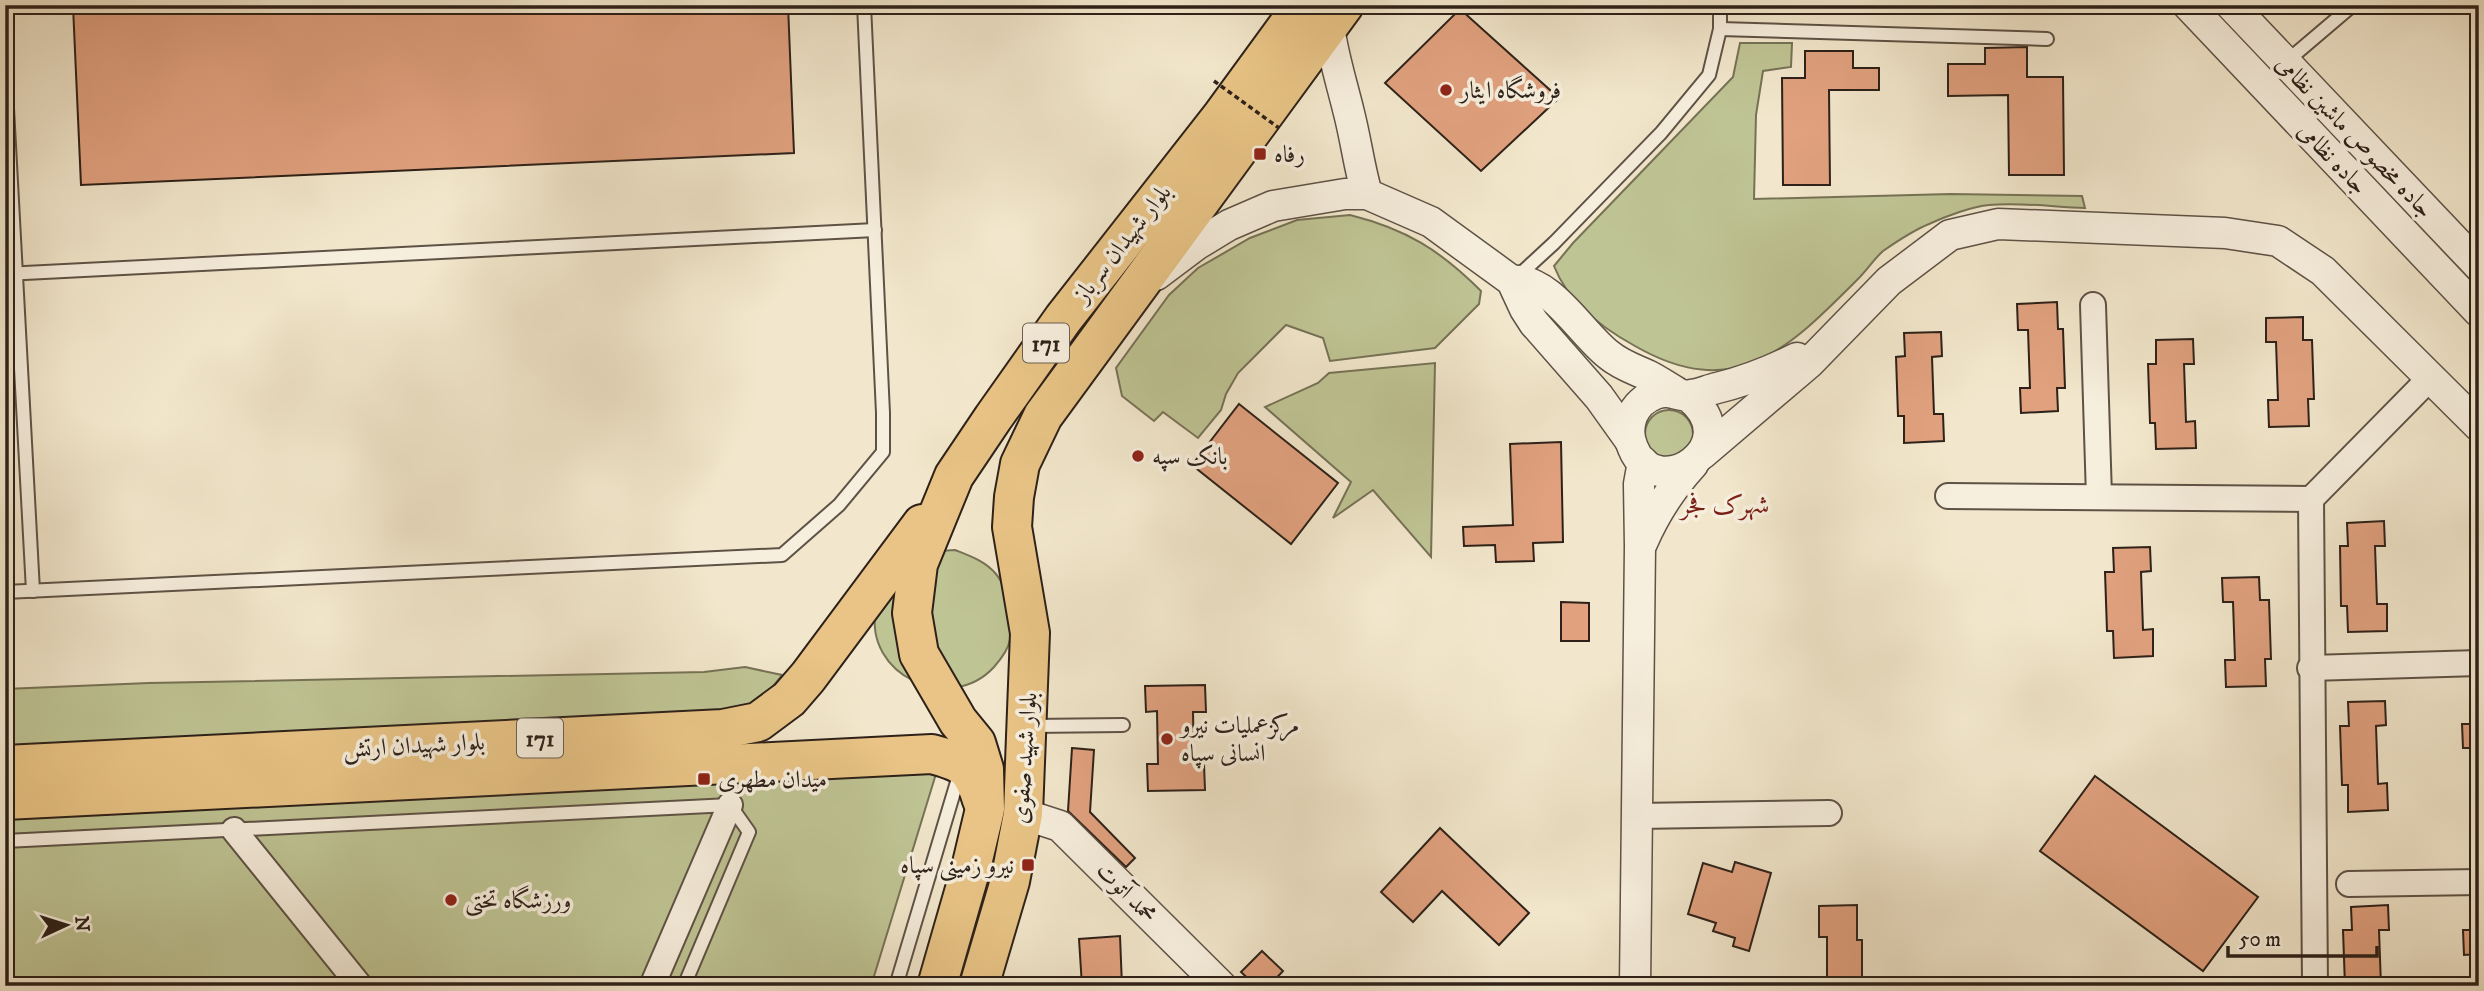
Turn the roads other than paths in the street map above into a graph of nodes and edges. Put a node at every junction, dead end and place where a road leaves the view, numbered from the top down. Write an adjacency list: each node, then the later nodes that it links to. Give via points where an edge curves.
1 (864, 5): 12 (lane)
2 (1720, 5): 7 (lane)
3 (2188, 5): 18 (street, جاده نظامی)
4 (2231, 5): 9 (street, جاده مخصوص ماشین نظامی)
5 (2353, 5): 9 (lane)
6 (1325, 12): 11 (street); 16 (main road, بلوار شهیدان سرباز / 171); 25 (main road, بلوار شهیدان سرباز / 171, via 1213,126 1063,319)
7 (1720, 29): 8 (lane); 15 (lane, via 1709,75 1661,133)
8 (2047, 39)
9 (2286, 62): 13 (street, جاده مخصوص ماشین نظامی)
10 (5, 71): 14 (lane)
11 (1367, 194): 15 (street, via 1431,222); 16 (street, via 1273,206 1196,245)
12 (875, 230): 14 (lane); 31 (lane, via 883,452 839,505 782,555)
13 (2479, 266)
14 (11, 273): 31 (lane)
15 (1512, 281): 21 (street, via 1524,280 1544,290 1607,354); 23 (street, via 1534,323 1600,397)
16 (1132, 295): 29 (main road, بلوار شهیدان سرباز / 171, via 1043,416 1020,464)
17 (2093, 305): 27 (street)
18 (2479, 312)
19 (1831, 340): 20 (street, via 1889,281 1950,235 1998,224 2225,233 2278,241 2323,271); 21 (street, via 1768,373); 24 (street)
20 (2431, 377): 22 (street); 28 (street)
21 (1682, 394): 23 (street, via 1663,392 1640,403 1629,426); 24 (street, via 1698,404 1708,428 1707,442)
22 (2479, 426)
23 (1636, 450): 24 (street, via 1654,469 1667,471 1681,470); 30 (street)
24 (1697, 459): 30 (street, via 1652,518)
25 (954, 476): 35 (main road, بلوار شهیدان سرباز / 171, via 918,564 912,613 919,654); 38 (main road, بلوار شهیدان ارتش / 171, via 808,677 789,699 758,722 723,729)
26 (1948, 496): 27 (street)
27 (2099, 497): 28 (street)
28 (2311, 499): 34 (street)
29 (1012, 527): 37 (main road, بلوار شهید صفوی, via 1030,633)
30 (1640, 546): 45 (street)
31 (33, 591): 32 (lane)
32 (5, 592)
33 (2479, 663): 34 (street)
34 (2310, 668): 58 (street)
35 (958, 721): 42 (main road, بلوار شهید صفوی, via 976,743 984,769)
36 (1123, 725): 37 (lane)
37 (1027, 726): 44 (main road, بلوار شهید صفوی)
38 (5, 765)
39 (962, 765): 40 (main road, بلوار شهیدان ارتش / 171, via 932,754); 42 (main road, via 975,776); 53 (lane)
40 (5, 800)
41 (730, 805): 46 (lane); 51 (street); 52 (lane, via 750,832)
42 (985, 809): 54 (main road, بلوار شهید صفوی)
43 (1829, 813): 45 (street)
44 (1023, 814): 55 (main road, بلوار شهید صفوی, via 1010,881); 56 (street, محمد آتوت, via 1060,825)
45 (1637, 816): 57 (street)
46 (234, 830): 47 (lane); 50 (street)
47 (5, 841)
48 (2479, 882): 49 (street)
49 (2349, 884)
50 (360, 986)
51 (652, 986)
52 (684, 986)
53 (896, 986)
54 (937, 986)
55 (979, 986)
56 (1221, 986)
57 (1635, 986)
58 (2315, 986)

